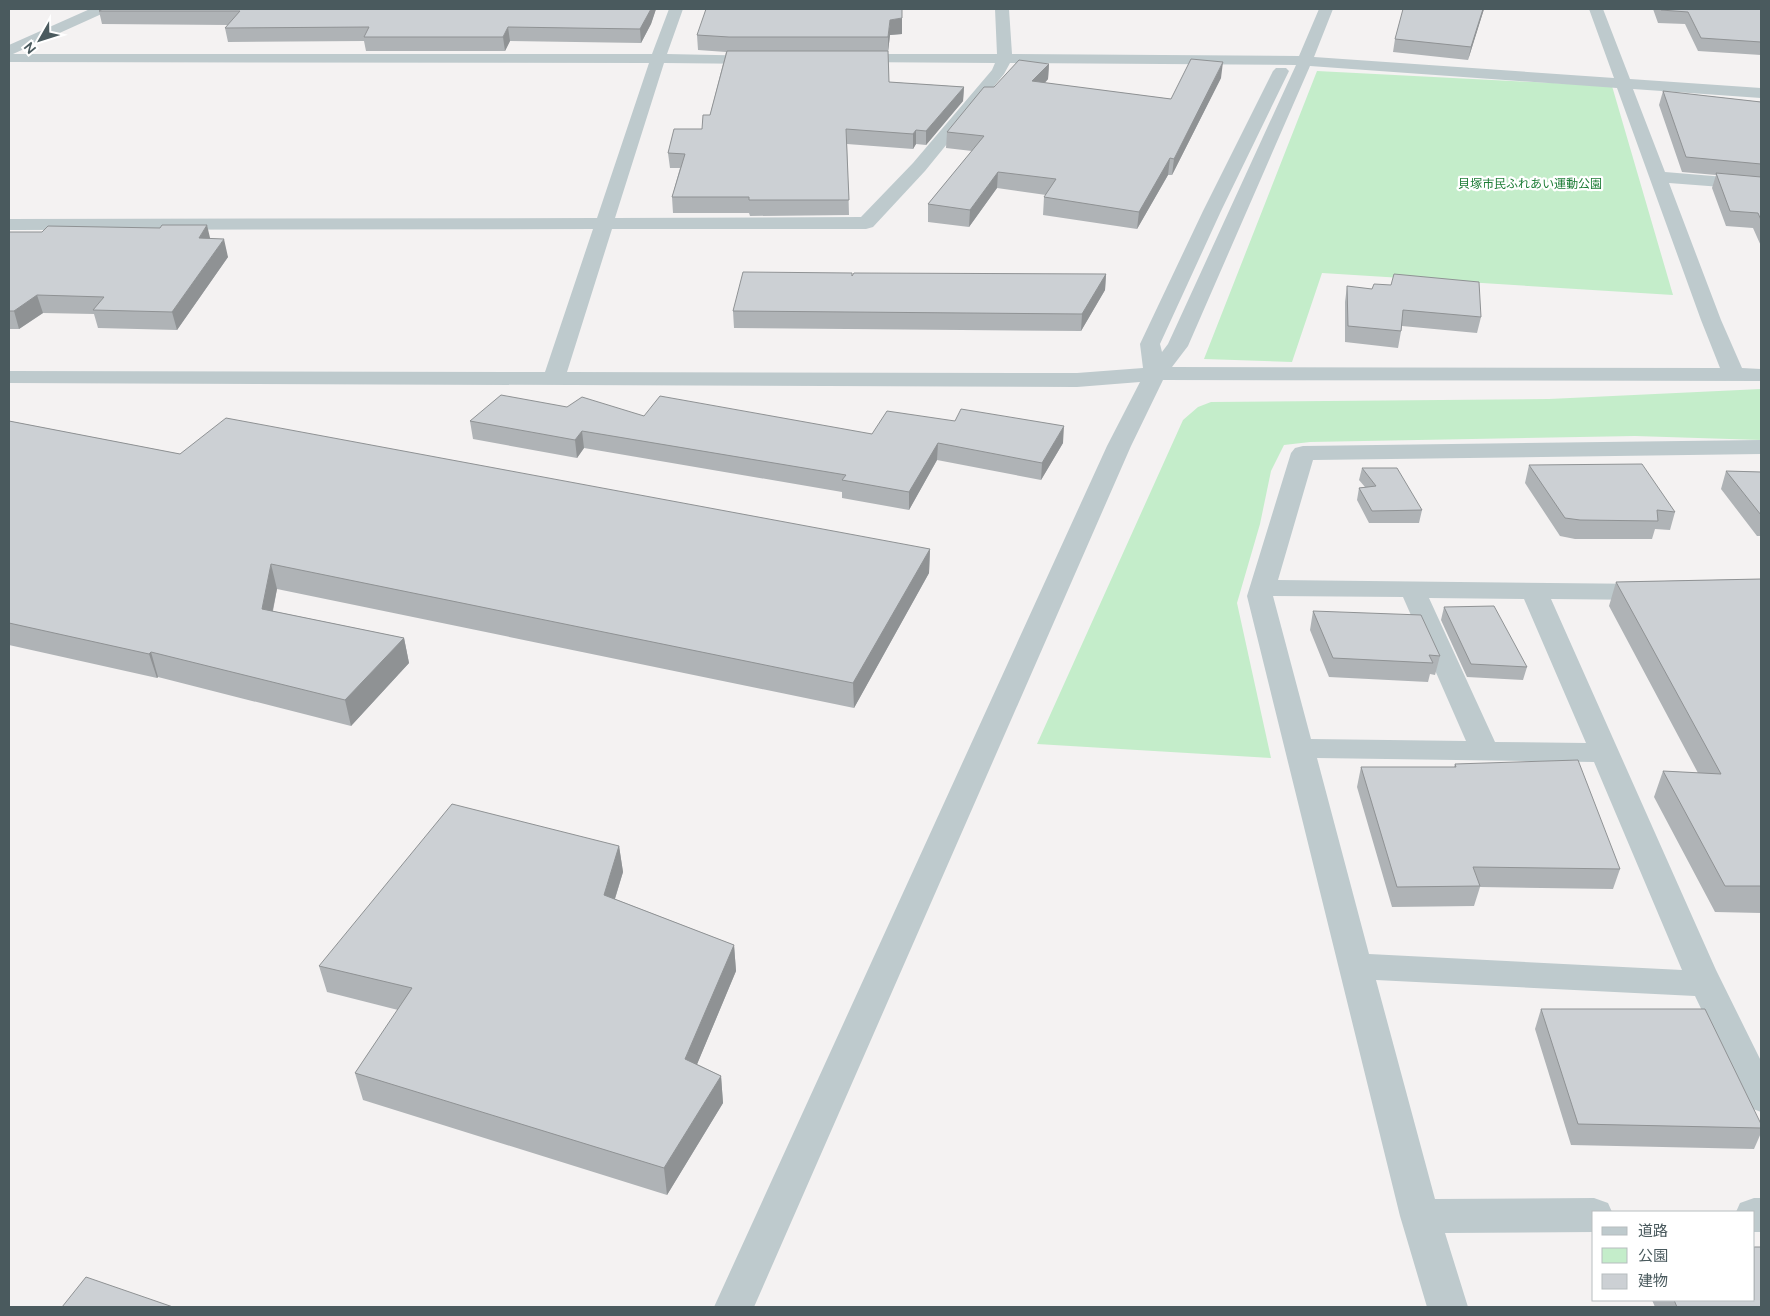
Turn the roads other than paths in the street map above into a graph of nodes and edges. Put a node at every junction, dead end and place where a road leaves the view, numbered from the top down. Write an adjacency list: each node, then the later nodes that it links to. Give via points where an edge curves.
1 (101, 9): 9 (street)
2 (676, 9): 13 (street)
3 (1002, 9): 14 (street)
4 (1308, 9): 7 (street)
5 (1326, 9): 16 (street)
6 (1596, 9): 17 (street)
7 (1301, 26)
8 (1294, 43): 15 (street)
9 (9, 50)
10 (9, 58): 13 (street)
11 (774, 58): 13 (street)
12 (832, 58): 14 (street)
13 (658, 59): 22 (street)
14 (1004, 59): 15 (street); 22 (street, via 998,71 919,167 866,223)
15 (1287, 60): 16 (street); 25 (street, via 1150,344)
16 (1305, 62): 17 (street); 25 (street, via 1178,346)
17 (1624, 84): 18 (street); 19 (street)
18 (1761, 93)
19 (1659, 177): 20 (street); 26 (street)
20 (1761, 185)
21 (9, 224): 22 (street)
22 (604, 224): 24 (street)
23 (9, 361): 24 (street)
24 (557, 370): 25 (street, via 1077,380); 28 (street)
25 (1155, 374): 26 (street); 42 (street, via 1115,456)
26 (1734, 375): 27 (street)
27 (1761, 375)
28 (9, 377)
29 (1761, 447): 30 (street, via 1303,452)
30 (1262, 588): 31 (street); 34 (street, via 1260,596)
31 (1413, 590): 32 (street); 35 (street)
32 (1534, 591): 33 (street); 36 (street)
33 (1672, 591)
34 (1299, 748): 35 (street); 37 (street)
35 (1485, 751): 36 (street)
36 (1604, 753): 38 (street)
37 (1356, 966): 38 (street); 40 (street)
38 (1705, 984): 39 (street)
39 (1761, 1097)
40 (1420, 1216): 41 (street); 43 (street)
41 (1592, 1216)
42 (734, 1307)
43 (1447, 1307)

